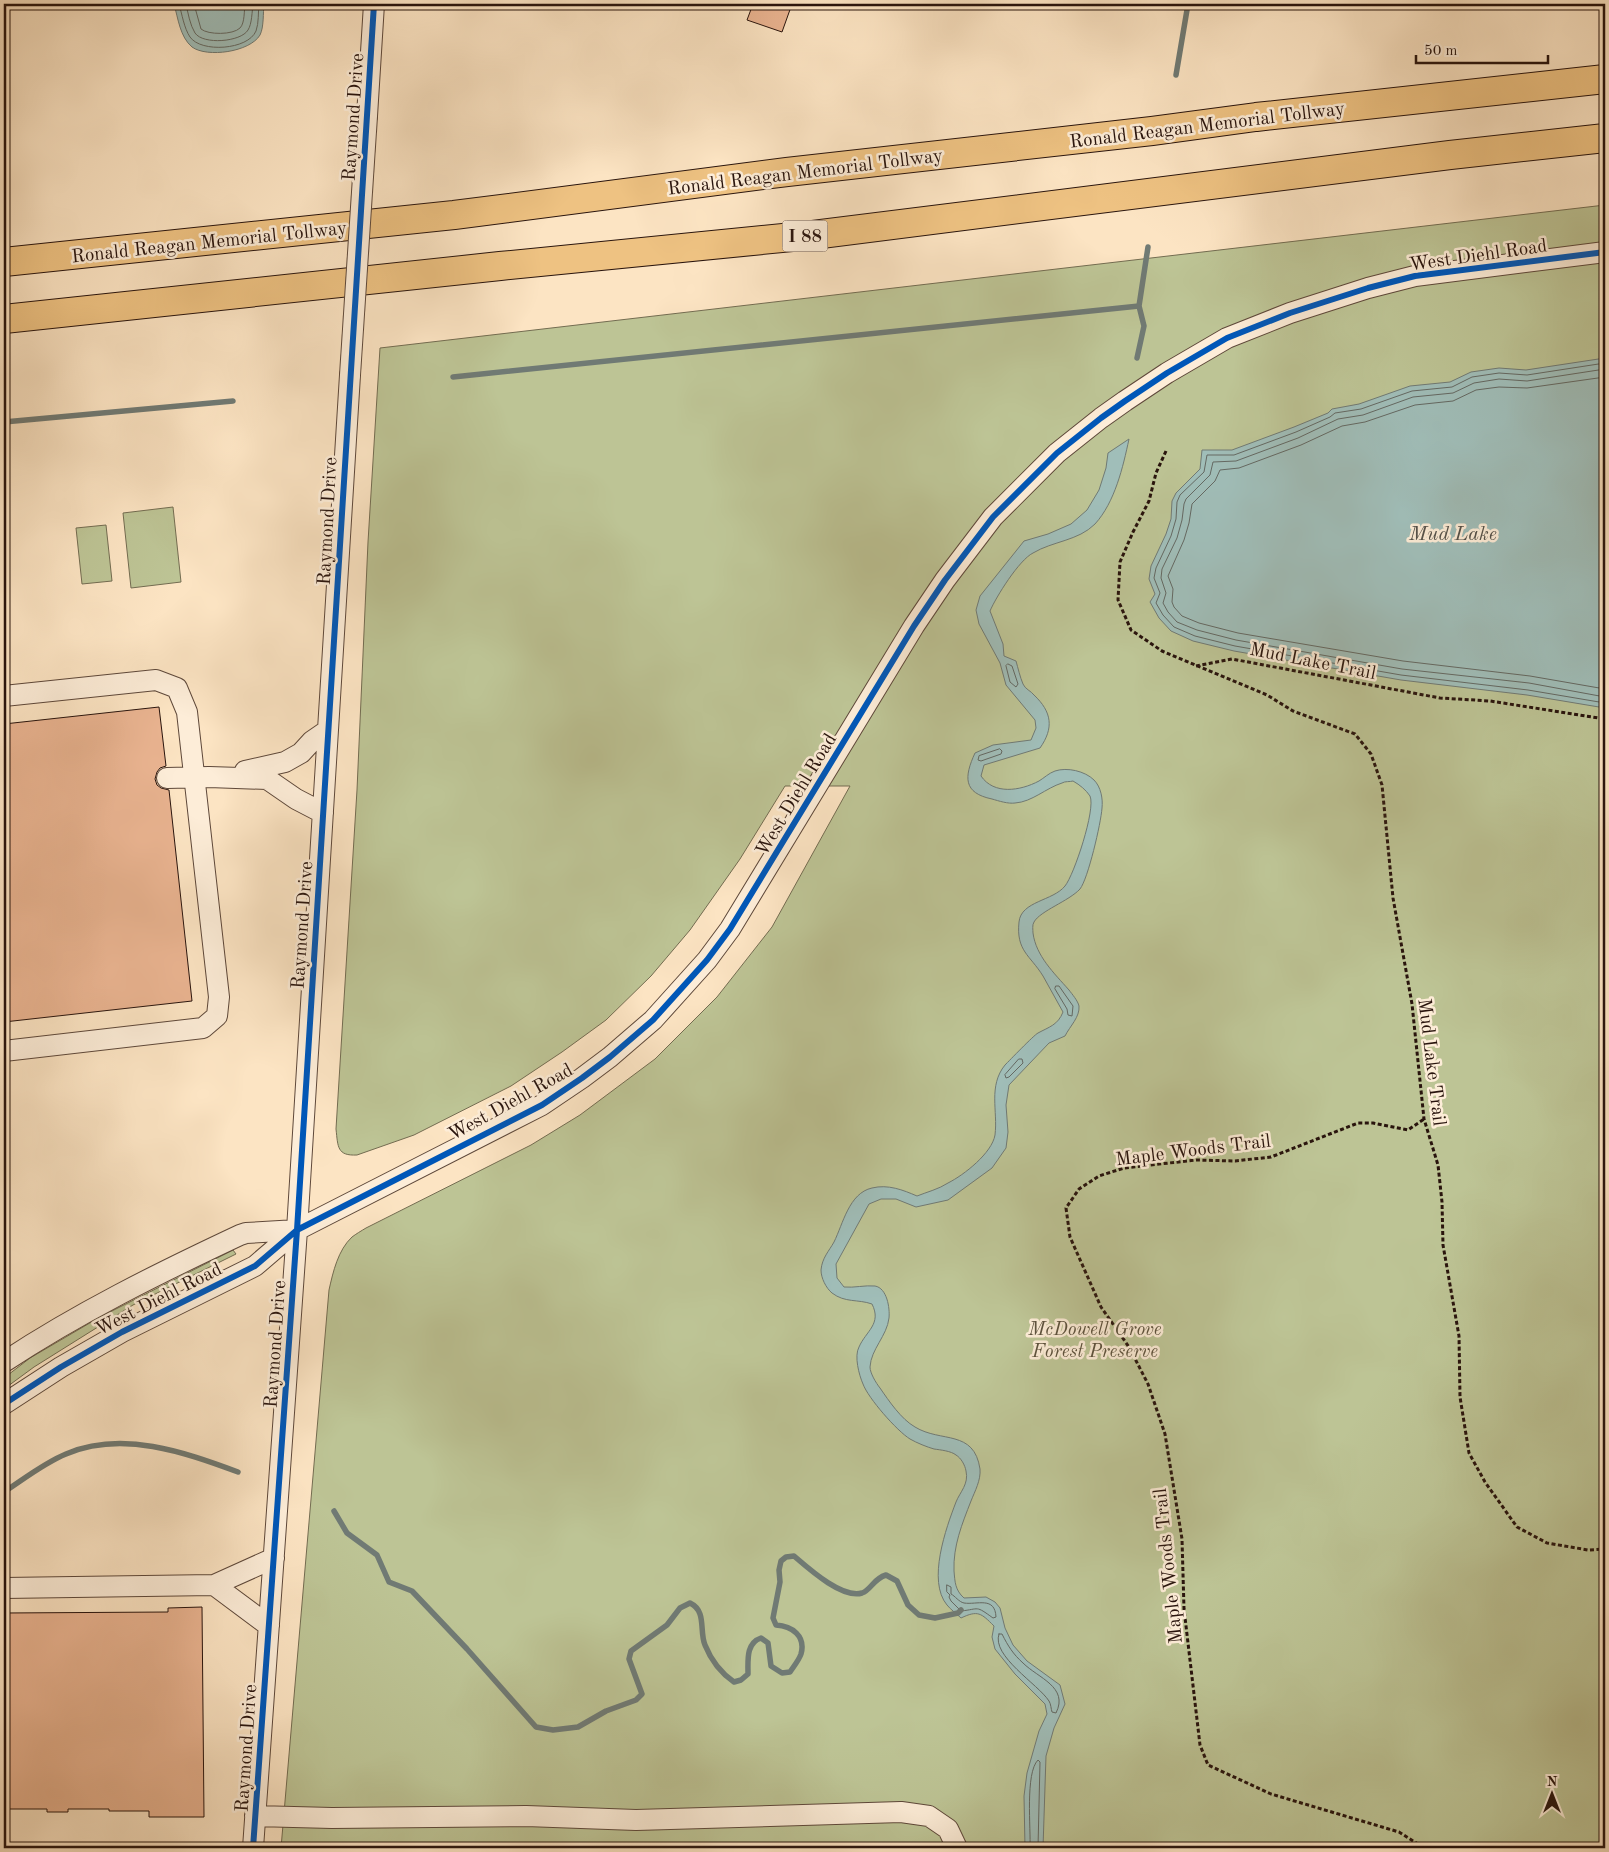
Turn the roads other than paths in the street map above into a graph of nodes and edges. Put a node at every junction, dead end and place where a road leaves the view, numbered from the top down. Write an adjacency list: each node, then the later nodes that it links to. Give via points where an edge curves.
1 (374, 4): 8 (street, Raymond Drive, bridge)
2 (1605, 79): 5 (highway, Ronald Reagan Memorial Tollway, via 787,172 291,234)
3 (1605, 138): 6 (highway, I 88, via 813,235)
4 (1605, 252): 13 (street, West Diehl Road, via 1415,276 1290,313 1227,338 1167,373 1101,418 1057,453 993,517 945,580 730,930 666,1007 610,1057 542,1105)
5 (4, 262)
6 (4, 319)
7 (4, 696): 9 (street, via 156,680 177,688 187,712)
8 (328, 730): 9 (street, via 302,753 285,762); 11 (street, Raymond Drive)
9 (202, 777): 10 (street); 11 (street, via 267,779); 12 (street, via 220,997 217,1016 203,1028)
10 (167, 778)
11 (323, 813): 13 (street, Raymond Drive)
12 (4, 1051)
13 (297, 1230): 14 (street, West Diehl Road, via 246,1232 128,1290 48,1333); 15 (street, West Diehl Road, via 255,1266 122,1332); 16 (street, Raymond Drive)
14 (4, 1362)
15 (4, 1404)
16 (274, 1558): 17 (street); 19 (street, Raymond Drive)
17 (214, 1585): 18 (street); 19 (street)
18 (4, 1588)
19 (269, 1626): 20 (street, Raymond Drive)
20 (255, 1816): 21 (street, Raymond Drive); 22 (street, via 526,1816 636,1820 901,1812 929,1816 948,1829)
21 (253, 1848)
22 (957, 1848)

